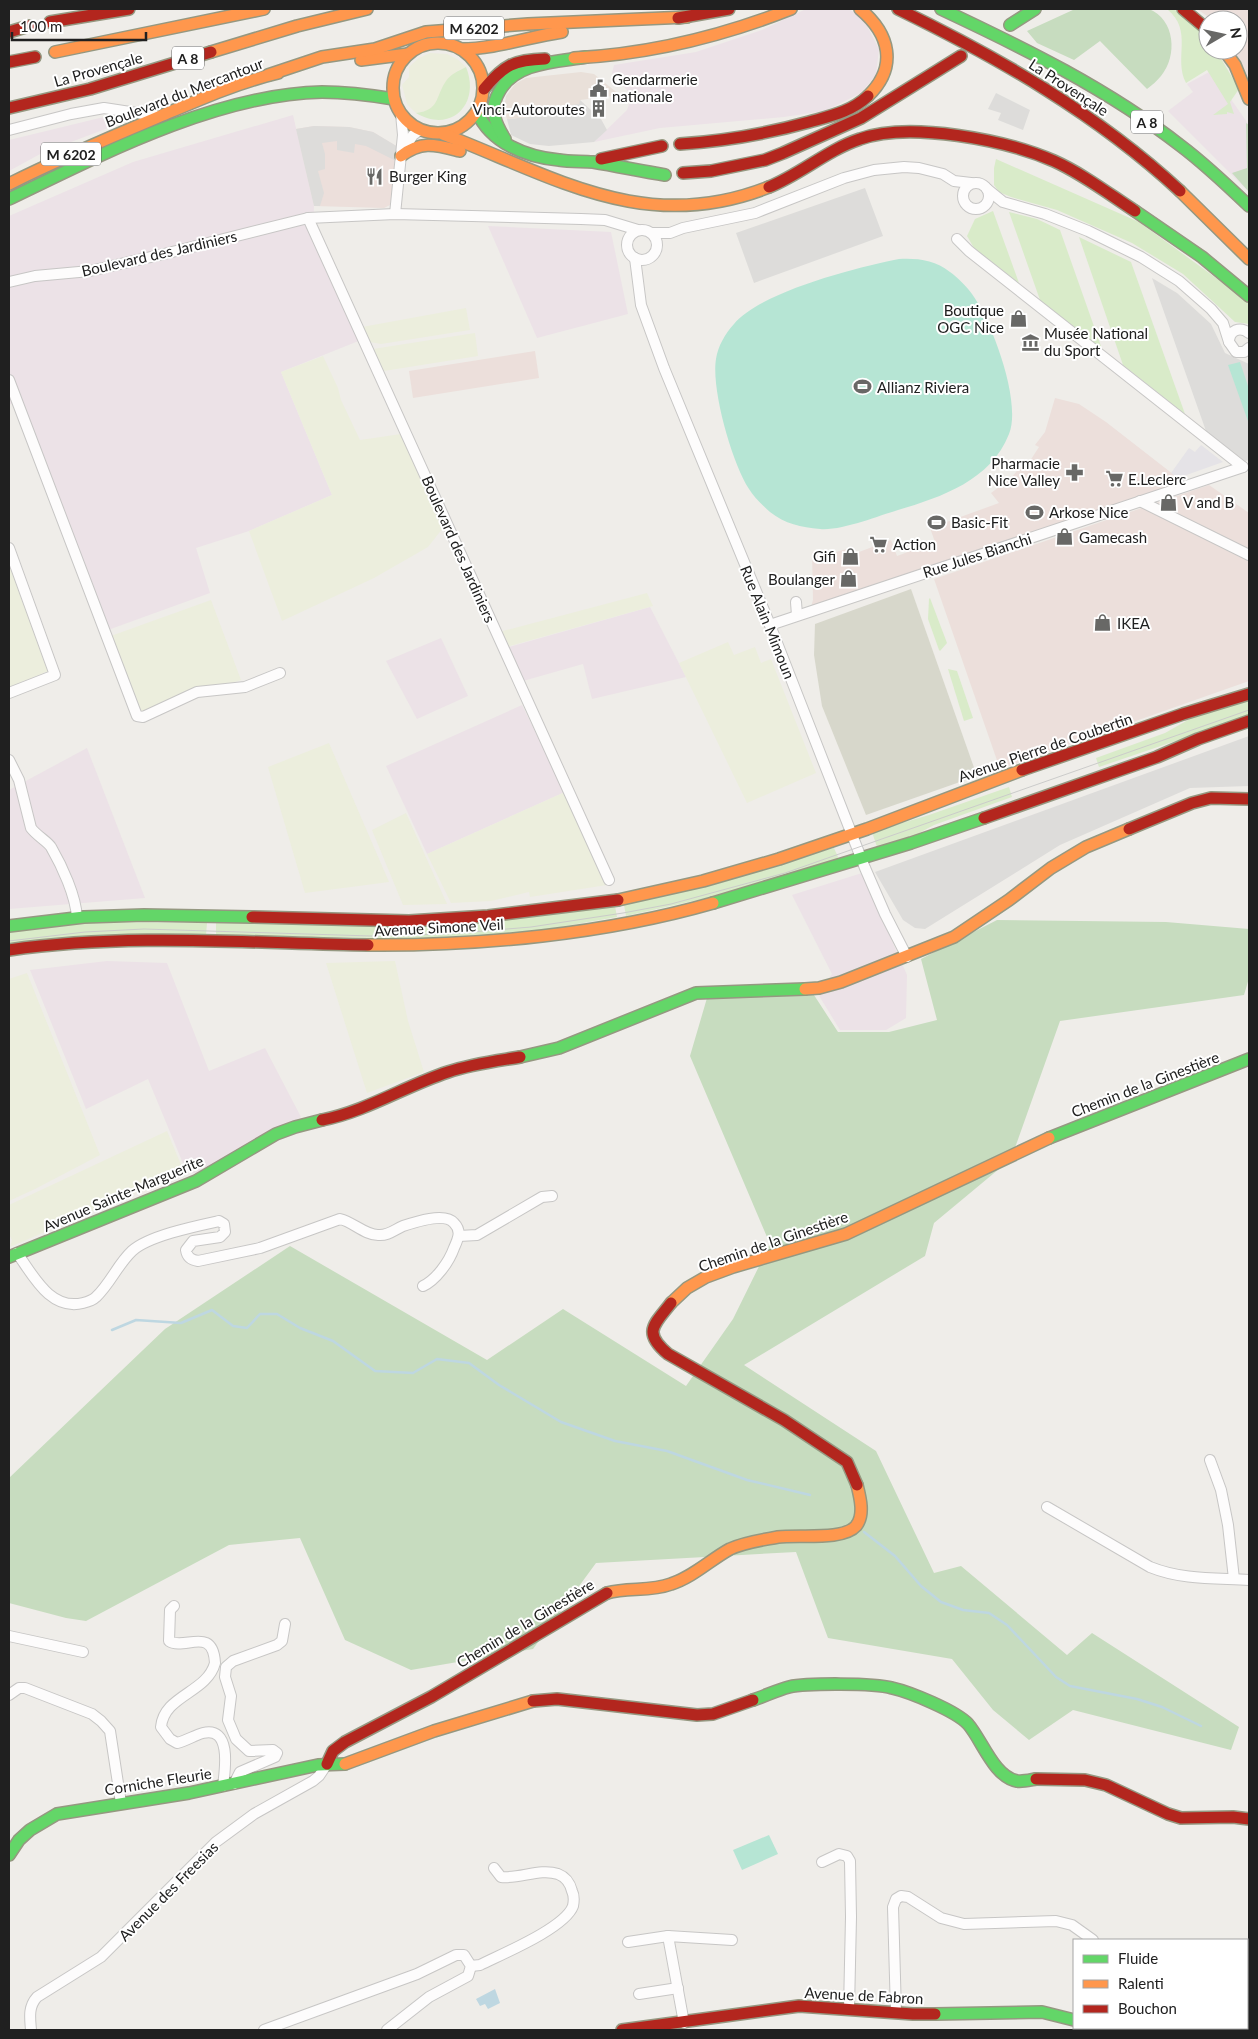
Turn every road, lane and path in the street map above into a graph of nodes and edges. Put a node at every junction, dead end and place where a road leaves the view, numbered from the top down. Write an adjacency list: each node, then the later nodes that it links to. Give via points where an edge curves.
1 (129, 9): 12 (main road)
2 (264, 9): 18 (main road, La Provençale / A 8)
3 (367, 9): 29 (main road, La Provençale / A 8, via 233,44 90,89)
4 (729, 9): 11 (main road, M 6202)
5 (791, 9): 22 (main road, via 694,43 637,54)
6 (860, 9): 36 (main road, via 878,26 887,56 879,82 861,102 825,117 753,136)
7 (898, 9): 64 (main road, La Provençale / A 8, via 982,51 1096,122 1154,166 1225,232)
8 (942, 9): 51 (main road, La Provençale / A 8, via 1041,58 1140,117 1182,146)
9 (1036, 9): 14 (main road)
10 (1183, 9): 13 (main road)
11 (687, 17): 17 (main road, M 6202, via 533,36 481,49); 25 (main road, M 6202, via 426,32 375,48 322,57)
12 (50, 22)
13 (1198, 22)
14 (1010, 25)
15 (29, 26): 16 (main road)
16 (9, 32)
17 (461, 49): 19 (main road, via 434,43 420,46); 26 (main road, via 475,62)
18 (55, 52)
19 (408, 54): 25 (main road, Boulevard du Mercantour / M 6202, via 327,63); 27 (main road, via 395,74)
20 (961, 56): 42 (main road, via 861,118 783,154 711,171)
21 (35, 57): 24 (main road)
22 (586, 57): 26 (main road, via 522,59 497,73); 37 (main road, via 519,71 507,80 497,93 492,109 496,124)
23 (1231, 60): 28 (main road)
24 (9, 62)
25 (268, 75): 32 (main road, Boulevard du Mercantour / M 6202)
26 (484, 89): 30 (main road)
27 (394, 99): 31 (main road); 48 (main road, Boulevard du Mercantour / M 6202, via 343,92 248,101 163,130)
28 (1249, 99)
29 (9, 108)
30 (477, 112): 35 (main road, via 468,123); 37 (main road, via 492,134)
31 (401, 114): 34 (main road); 39 (street)
32 (160, 117): 33 (street, via 104,108); 46 (main road, Boulevard du Mercantour / M 6202, via 88,146)
33 (9, 130)
34 (420, 130): 35 (main road); 39 (street)
35 (443, 134): 40 (main road)
36 (680, 144)
37 (509, 145): 41 (main road, via 555,160)
38 (662, 146): 41 (main road)
39 (401, 156): 40 (main road, via 414,146 423,144); 53 (street)
40 (499, 157): 67 (main road, via 544,176 623,202 678,206 716,202 770,186 854,140 883,132 978,139 1045,157 1073,171 1171,234)
41 (589, 162): 43 (main road)
42 (684, 173)
43 (666, 175)
44 (954, 181): 45 (street); 49 (street); 58 (street, via 943,174 919,168 874,170 844,178 755,213 683,228)
45 (971, 183): 47 (street, via 982,184); 49 (street, via 963,191)
46 (9, 184)
47 (987, 189): 50 (street); 52 (street, via 988,201)
48 (9, 199)
49 (962, 199): 52 (street, via 967,206)
50 (1003, 202): 52 (street); 68 (street, via 1088,231 1141,257 1179,281)
51 (1249, 206)
52 (979, 209)
53 (395, 214): 54 (street, Boulevard des Jardiniers); 55 (street, Boulevard des Jardiniers)
54 (308, 218): 65 (street, Boulevard des Jardiniers, via 128,263); 88 (street, Boulevard des Jardiniers)
55 (614, 222): 56 (street, Boulevard des Jardiniers); 60 (street)
56 (638, 230): 57 (street); 60 (street)
57 (652, 233): 58 (street); 61 (street)
58 (670, 234): 61 (street)
59 (956, 239): 74 (street, Rue Jules Bianchi, via 1243,467 1206,473)
60 (628, 241): 62 (street, via 628,251)
61 (657, 248): 63 (street)
62 (635, 258): 63 (street); 66 (street, Rue Alain Mimoun)
63 (648, 259): 66 (street, Rue Alain Mimoun)
64 (1249, 259)
65 (9, 282)
66 (640, 284): 79 (street, Rue Alain Mimoun, via 641,305 651,335)
67 (1249, 296)
68 (1223, 323): 69 (street); 71 (street)
69 (1238, 329): 70 (street); 71 (street, via 1232,332)
70 (1249, 333)
71 (1229, 342): 72 (street, via 1236,352)
72 (1249, 350)
73 (9, 380): 80 (street, via 136,716 143,717 197,692 245,687)
74 (1140, 501): 76 (street); 78 (street, Rue Jules Bianchi)
75 (9, 548): 81 (street, via 55,675)
76 (1249, 555)
77 (796, 602): 78 (street)
78 (797, 615): 79 (street, Rue Jules Bianchi)
79 (770, 624): 86 (street, Rue Alain Mimoun)
80 (280, 673)
81 (9, 693)
82 (1249, 694): 86 (main road, Avenue Pierre de Coubertin, via 1009,774)
83 (1249, 721): 87 (main road, via 1157,758)
84 (9, 760): 89 (street, via 19,780 31,828 50,845 76,902)
85 (1249, 799): 92 (main road, Avenue Sainte-Marguerite, via 1211,798 1192,803 1086,847 1051,868 969,928)
86 (852, 834): 87 (street, Rue Alain Mimoun); 89 (main road, Avenue Simone Veil, via 703,881 616,900 504,915 409,921 179,915)
87 (861, 858): 91 (main road, Avenue Simone Veil, via 707,905 624,923 531,937 409,945 144,939 50,944); 92 (street, Rue Alain Mimoun)
88 (609, 880)
89 (77, 918): 90 (main road, Avenue Simone Veil)
90 (9, 926)
91 (9, 950)
92 (907, 957): 96 (main road, Avenue Sainte-Marguerite, via 819,988 696,993 559,1048 491,1060 429,1078 343,1115 288,1128 196,1181)
93 (1249, 1059): 107 (main road, Chemin de la Ginestière, via 1035,1143 846,1234 733,1267 687,1288 653,1327 656,1344 792,1425 847,1462 857,1483 861,1512 855,1527 844,1534 790,1536 748,1543 673,1584 624,1588 601,1594 406,1712 344,1743 332,1752)
94 (552, 1196): 95 (street, via 542,1197 477,1235)
95 (459, 1236): 96 (street, via 454,1222 445,1218 432,1218 380,1235 371,1234 340,1218 260,1248 193,1260 186,1250 193,1241 220,1237 225,1232 224,1224 219,1220 145,1243 132,1251 96,1297 75,1305 55,1300); 97 (street, via 452,1254 432,1282)
96 (13, 1255)
97 (424, 1286)
98 (1210, 1460): 100 (street, via 1221,1490)
99 (1047, 1507): 100 (street, via 1150,1567 1168,1574)
100 (1234, 1579): 101 (street)
101 (1249, 1580)
102 (174, 1606): 108 (street, via 170,1610 169,1640 174,1644 206,1643 215,1663 207,1679 165,1711 160,1727 177,1744 204,1733 215,1733 225,1751)
103 (285, 1624): 108 (street, via 282,1641 277,1645 233,1661 226,1667 225,1677 231,1696 228,1720 236,1739 249,1751 273,1750 277,1753 275,1757 240,1772)
104 (9, 1636): 105 (street)
105 (84, 1652)
106 (9, 1695): 109 (street, via 25,1688 92,1714 101,1721 110,1731)
107 (326, 1764): 108 (main road, Corniche Fleurie); 110 (main road, via 352,1762 469,1719 539,1699 697,1715 713,1714 794,1686 880,1686 906,1692 958,1716 968,1724 1003,1776 1009,1779 1086,1780 1106,1785 1181,1818); 126 (street, Avenue des Freesias, via 313,1781 254,1814 216,1842 101,1957 37,1997 30,2014)
108 (228, 1785): 109 (main road, Corniche Fleurie)
109 (121, 1803): 111 (main road, Corniche Fleurie, via 57,1814 30,1830)
110 (1249, 1819)
111 (9, 1855)
112 (822, 1862): 121 (street, via 839,1854 847,1856 850,1861)
113 (494, 1868): 118 (street, via 501,1876 512,1878 556,1873 570,1884 572,1907 554,1928 480,1965)
114 (668, 1936): 116 (street); 117 (street); 119 (street)
115 (1092, 1939): 122 (street, via 1072,1925 1056,1920 977,1924 951,1921 901,1896 893,1907)
116 (732, 1940)
117 (628, 1942)
118 (471, 1966): 127 (street, via 464,1955 456,1955 417,1974); 128 (street, via 468,1976 429,1997)
119 (678, 1988): 120 (street); 124 (street)
120 (640, 1994)
121 (850, 2009): 122 (main road, Avenue de Fabron); 124 (main road, Avenue de Fabron, via 799,2006)
122 (896, 2013): 123 (main road, Avenue de Fabron, via 1042,2012)
123 (1073, 2020)
124 (684, 2023): 125 (main road, Avenue de Fabron)
125 (658, 2028): 130 (main road, Avenue de Fabron)
126 (31, 2030)
127 (264, 2030)
128 (387, 2030)
129 (622, 2030): 130 (main road, Avenue de Fabron)
130 (626, 2030)

